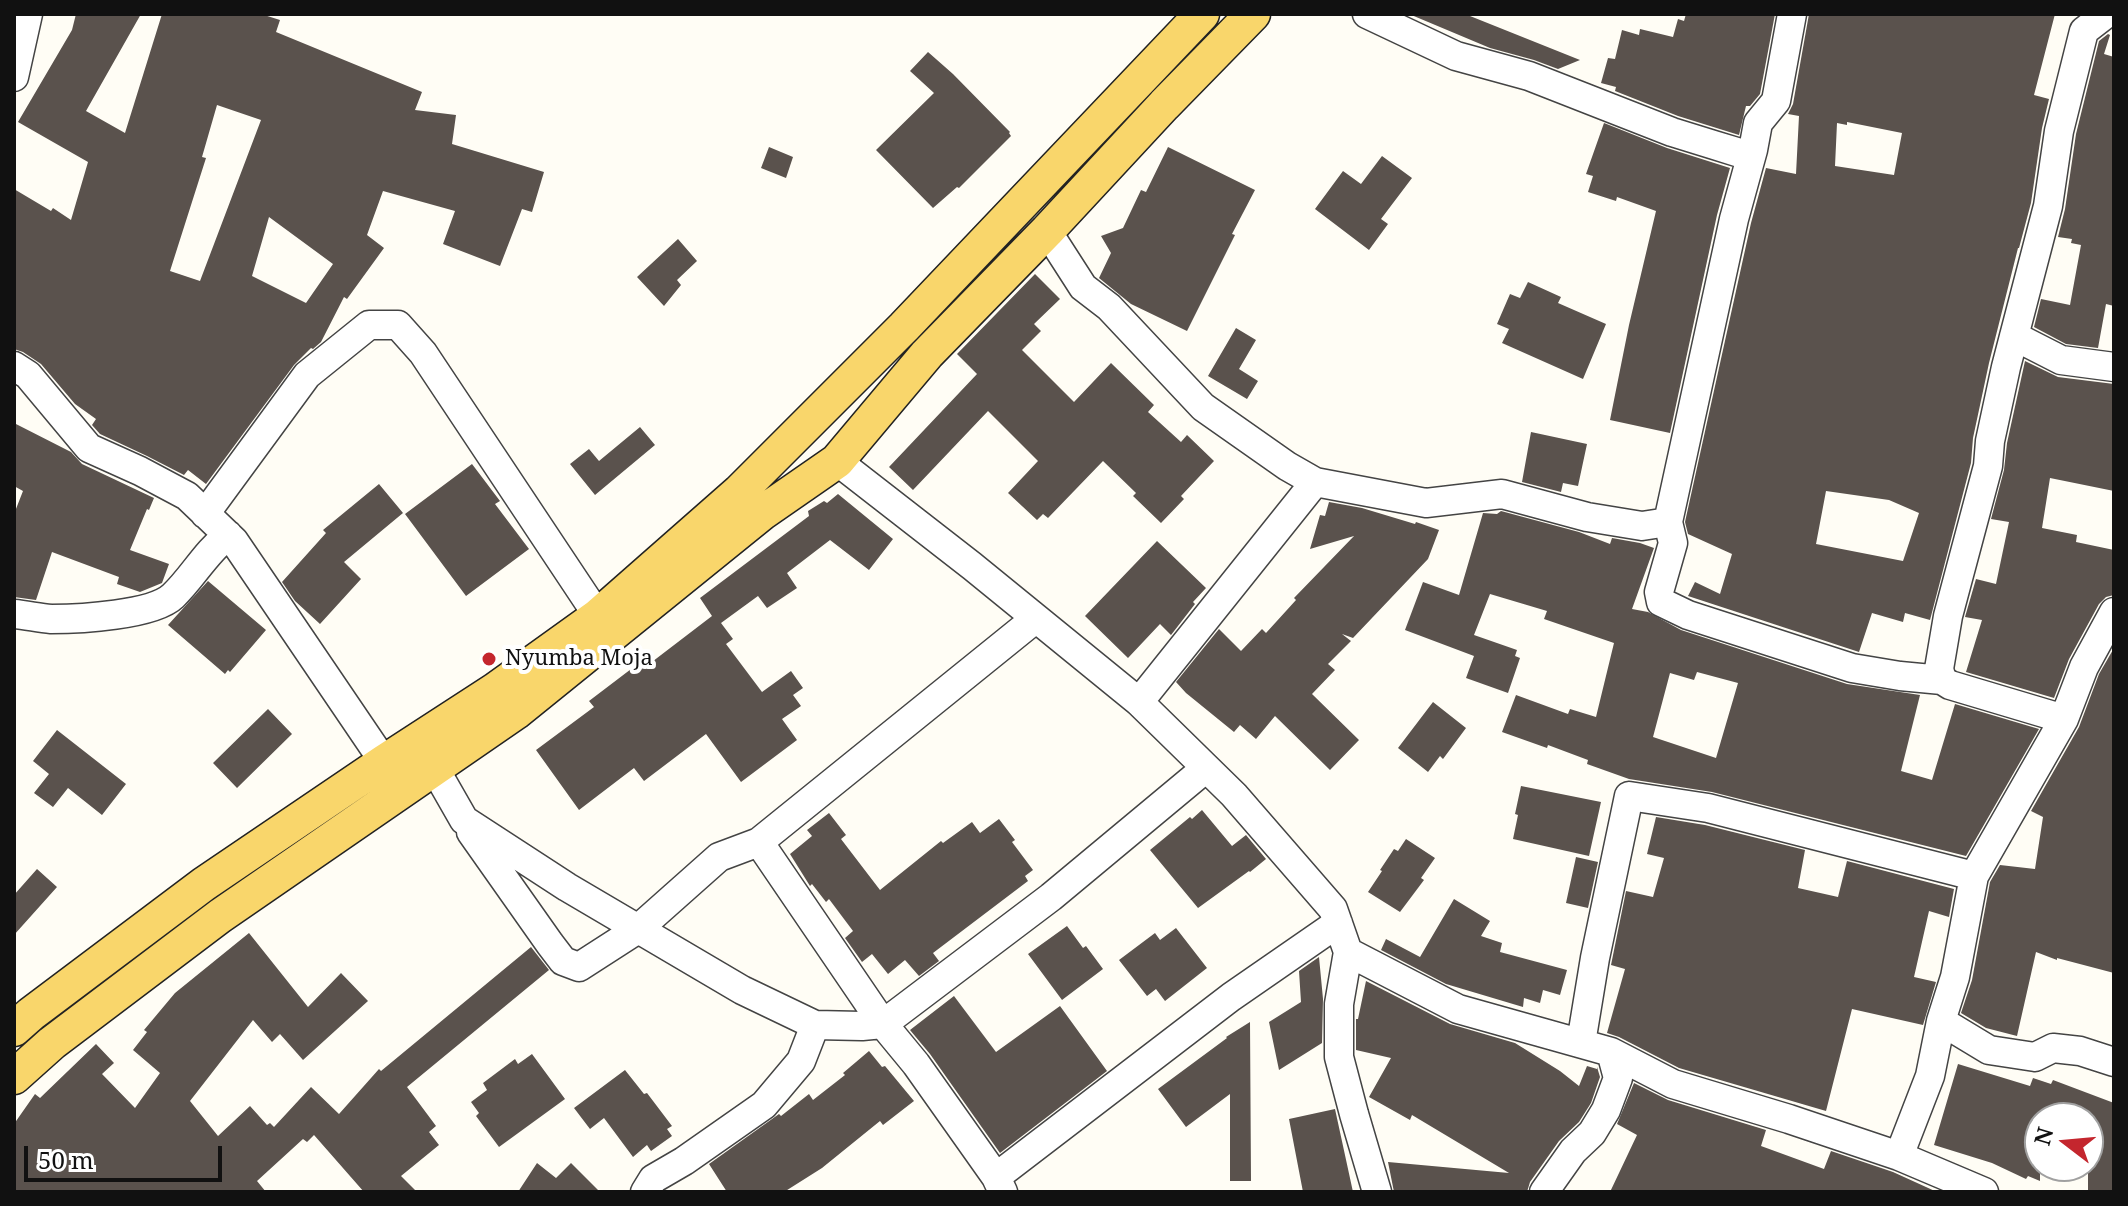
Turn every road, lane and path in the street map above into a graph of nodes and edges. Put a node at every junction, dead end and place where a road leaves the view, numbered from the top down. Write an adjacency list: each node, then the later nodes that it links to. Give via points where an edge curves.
1 (28, 14): 7 (street)
2 (1202, 14): 20 (main road, via 794,438)
3 (1253, 14): 9 (main road)
4 (1367, 14): 8 (street, via 1456,56 1529,76 1672,132 1740,153)
5 (1792, 14): 8 (street, via 1776,101 1758,123)
6 (2106, 14): 10 (street, via 2084,31 2059,131 2048,206)
7 (14, 77)
8 (1753, 150): 16 (street)
9 (1047, 231): 13 (main road, via 927,354); 14 (street, via 1083,287 1109,307 1203,407)
10 (2014, 336): 12 (street, via 2061,360); 22 (street, via 1988,466 1948,616 1939,669)
11 (14, 366): 15 (street, via 28,375 89,448 187,496)
12 (2114, 367)
13 (837, 461): 21 (street); 25 (main road, via 762,513 516,712)
14 (1315, 482): 16 (street, via 1426,503 1502,494 1587,517 1642,526); 23 (street)
15 (205, 514): 17 (street); 20 (street, via 307,375 369,325 398,325 423,353)
16 (1668, 522): 22 (street, via 1673,543 1661,602 1852,668)
17 (228, 535): 19 (street, via 172,597 156,607 50,619); 26 (street)
18 (2114, 612): 24 (street)
19 (14, 614)
20 (598, 616): 25 (main road, via 495,690)
21 (1035, 619): 23 (street); 29 (street)
22 (1942, 680): 24 (street)
23 (1139, 702): 27 (street)
24 (2064, 719): 30 (street)
25 (426, 755): 26 (main road); 28 (street); 41 (main road)
26 (384, 762): 37 (main road, via 204,884)
27 (1206, 768): 31 (street, via 1333,909); 35 (street, via 1051,897)
28 (464, 820): 32 (street); 32 (street, via 563,961 579,967)
29 (759, 842): 32 (street, via 719,857); 35 (street)
30 (1974, 876): 34 (street); 38 (street, via 1708,808 1629,796)
31 (1338, 923): 33 (street); 43 (street, via 1231,997)
32 (638, 929): 36 (street, via 742,990)
33 (1348, 952): 38 (street, via 1458,1009); 45 (street, via 1339,1004 1339,1057)
34 (1941, 1021): 40 (street, via 1989,1050 2035,1057 2053,1048); 42 (street, via 1930,1076)
35 (883, 1024): 36 (street); 43 (street)
36 (815, 1025): 44 (street, via 801,1061 764,1105 653,1179)
37 (14, 1029)
38 (1581, 1043): 39 (street)
39 (1611, 1052): 42 (street, via 1673,1084); 46 (street, via 1618,1078 1606,1110)
40 (2114, 1062)
41 (14, 1077)
42 (1899, 1156): 47 (street)
43 (999, 1184)
44 (645, 1192)
45 (1377, 1192)
46 (1544, 1192)
47 (1984, 1192)

